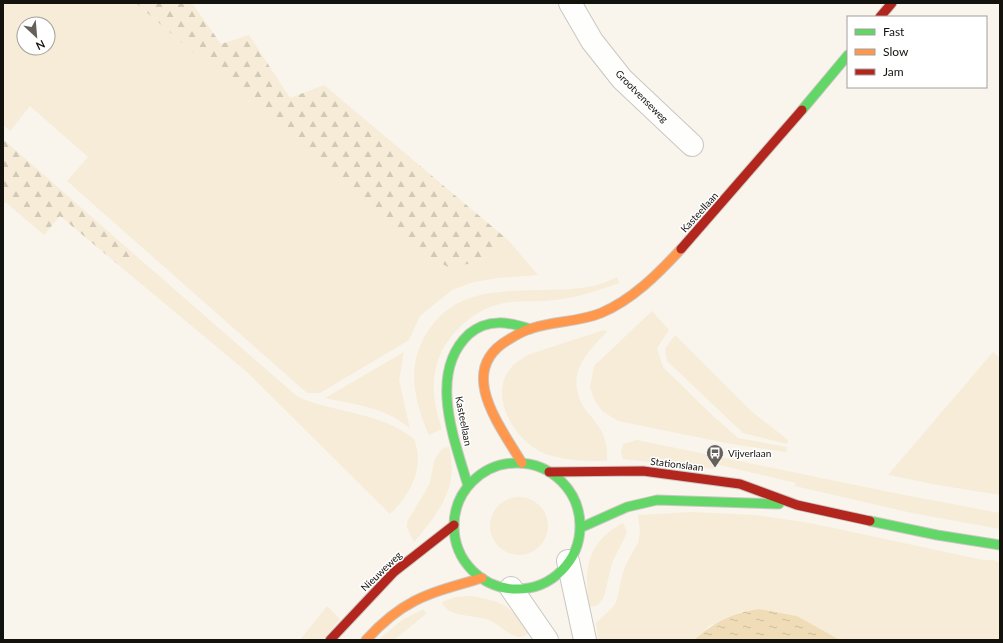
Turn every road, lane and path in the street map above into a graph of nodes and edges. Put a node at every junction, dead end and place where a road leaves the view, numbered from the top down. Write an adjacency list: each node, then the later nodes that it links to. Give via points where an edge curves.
1 (570, 3): 5 (street, Grootvenseweg, via 592,41 622,79)
2 (892, 3): 3 (street)
3 (881, 16)
4 (847, 56): 6 (street, Kasteellaan, via 735,189 669,261 640,288 605,311 586,318)
5 (692, 146)
6 (530, 329): 7 (street, Kasteellaan, via 504,342 492,352 483,371 482,383 488,403); 9 (street, Kasteellaan, via 502,322 484,324 468,335 454,357 448,380 448,402)
7 (522, 463): 8 (street); 9 (street, via 501,465 483,472)
8 (549, 472): 10 (street, Stationslaan, via 616,470 674,474 740,484); 12 (street, via 562,482 572,496 578,511)
9 (468, 486): 11 (street, via 460,498)
10 (797, 505): 12 (street, Stationslaan, via 657,500 618,509); 13 (street, Stationslaan, via 937,535)
11 (454, 525): 15 (street, via 461,555 470,568); 17 (street, Nieuweweg, via 394,572)
12 (580, 528): 14 (street, via 574,551)
13 (1000, 545)
14 (568, 561): 16 (street, via 557,574 543,583); 20 (street)
15 (482, 578): 16 (street, via 496,585); 18 (street, via 430,593 412,602 393,613)
16 (511, 588): 19 (street)
17 (330, 640)
18 (366, 640)
19 (547, 640)
20 (585, 640)

